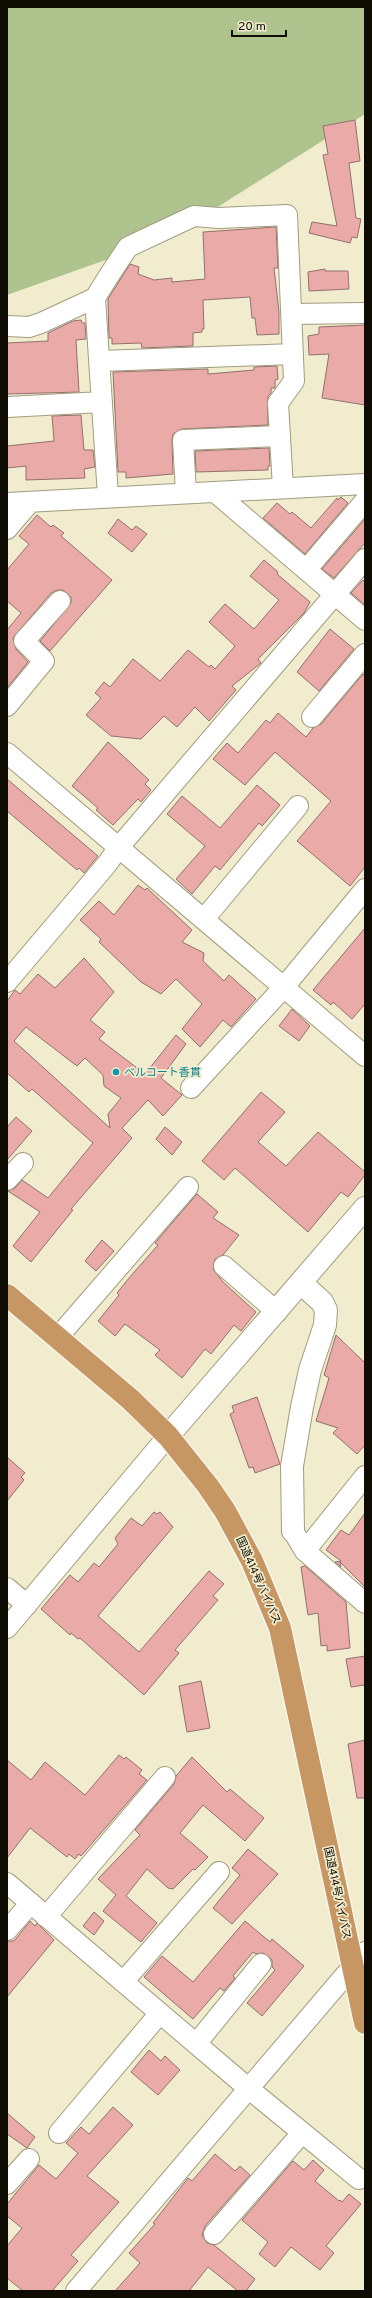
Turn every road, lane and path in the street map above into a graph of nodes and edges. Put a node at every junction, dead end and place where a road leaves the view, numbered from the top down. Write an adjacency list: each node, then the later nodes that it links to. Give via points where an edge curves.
1 (95, 298): 3 (street, via 128,247 194,216 220,218 287,215); 4 (street, via 29,327); 6 (street)
2 (365, 312): 3 (street)
3 (292, 314): 5 (street)
4 (7, 326)
5 (293, 354): 6 (street); 9 (street, via 294,381 278,402)
6 (100, 361): 7 (street)
7 (102, 402): 8 (street); 14 (street)
8 (7, 407)
9 (280, 436): 11 (street); 12 (street, via 183,440)
10 (365, 484): 11 (street)
11 (283, 488): 13 (street)
12 (186, 493): 13 (street); 14 (street)
13 (216, 493): 20 (street)
14 (108, 496): 16 (street)
15 (365, 501): 20 (street)
16 (30, 502): 17 (street); 18 (street)
17 (7, 503)
18 (7, 529)
19 (365, 559): 21 (street)
20 (306, 570): 21 (street)
21 (335, 594): 23 (street); 29 (street)
22 (60, 601): 25 (street, via 24,642 44,661)
23 (365, 620)
24 (365, 654): 26 (street)
25 (7, 706)
26 (312, 717)
27 (7, 754): 29 (street)
28 (298, 806): 31 (street)
29 (119, 847): 31 (street); 32 (street)
30 (365, 889): 33 (street)
31 (204, 919): 33 (street)
32 (7, 982)
33 (284, 987): 34 (street); 35 (street)
34 (362, 1048)
35 (191, 1088)
36 (23, 1163): 37 (street)
37 (7, 1180)
38 (188, 1187): 44 (street)
39 (365, 1208): 41 (street)
40 (224, 1266): 43 (street)
41 (302, 1284): 43 (street); 47 (street, via 322,1302 326,1310 325,1325 310,1370 292,1466)
42 (7, 1295): 44 (highway, 国道414号バイパス)
43 (277, 1312): 45 (street)
44 (58, 1337): 45 (highway, 国道414号バイパス, via 130,1399)
45 (168, 1436): 51 (street); 59 (highway, 国道414号バイパス, via 225,1511 252,1561 280,1628)
46 (365, 1476): 48 (street)
47 (293, 1531): 48 (street)
48 (305, 1551): 50 (street)
49 (7, 1588): 51 (street)
50 (365, 1603)
51 (27, 1605): 52 (street)
52 (7, 1628)
53 (165, 1777): 57 (street)
54 (219, 1872): 61 (street)
55 (7, 1883): 56 (street)
56 (31, 1903): 57 (street); 58 (street)
57 (46, 1917): 61 (street)
58 (7, 1930)
59 (359, 1960): 63 (highway, 国道414号バイパス); 65 (street)
60 (261, 1964): 64 (street)
61 (123, 1982): 62 (street)
62 (160, 2014): 64 (street); 66 (street)
63 (365, 2024)
64 (196, 2044): 65 (street)
65 (248, 2088): 67 (street); 72 (street)
66 (59, 2133)
67 (302, 2133): 69 (street); 71 (street)
68 (29, 2159): 70 (street)
69 (359, 2179)
70 (7, 2184)
71 (214, 2234)
72 (76, 2291)

